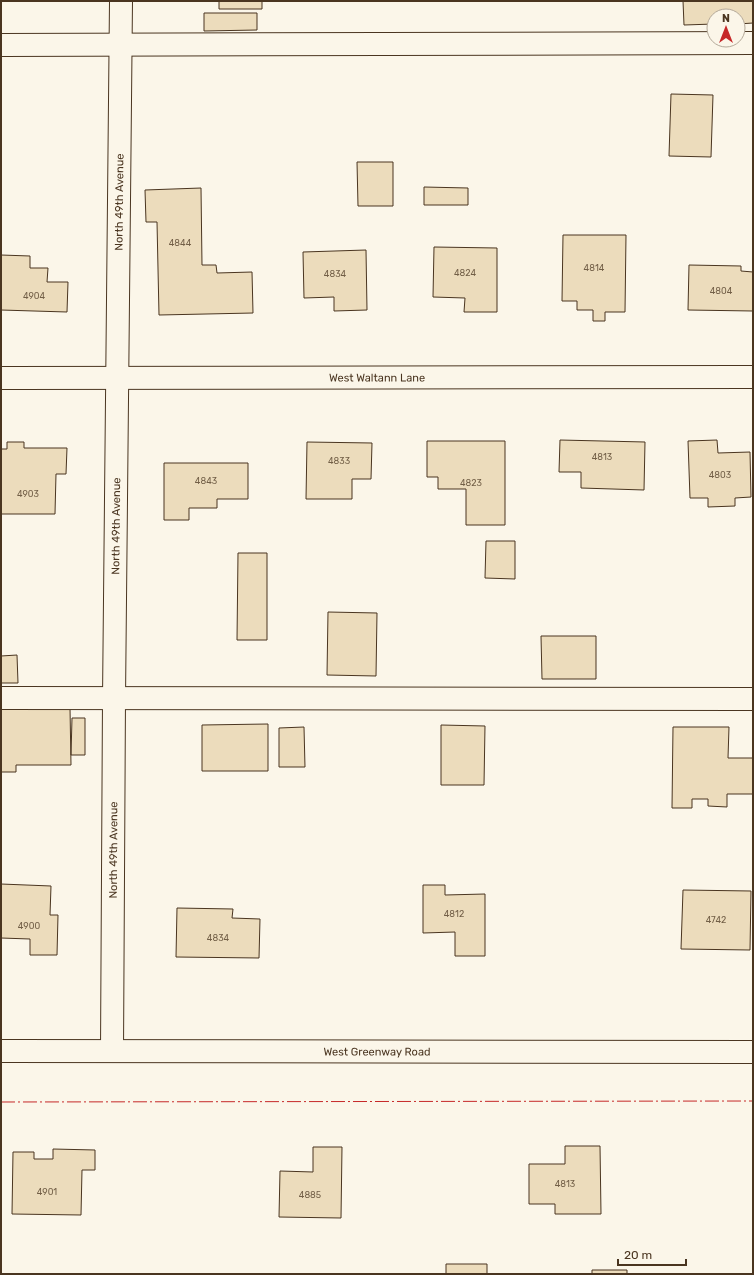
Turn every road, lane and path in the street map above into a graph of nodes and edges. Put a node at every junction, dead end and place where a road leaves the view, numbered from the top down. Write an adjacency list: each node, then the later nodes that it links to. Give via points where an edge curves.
1 (121, 1): 4 (street, North 49th Avenue)
2 (753, 43): 4 (street)
3 (1, 45): 4 (street)
4 (121, 45): 7 (street, North 49th Avenue)
5 (753, 377): 7 (street, West Waltann Lane)
6 (1, 378): 7 (street, West Waltann Lane)
7 (118, 378): 9 (street, North 49th Avenue)
8 (1, 698): 9 (street)
9 (114, 699): 10 (street); 12 (street, North 49th Avenue)
10 (753, 699)
11 (1, 1051): 12 (street, West Greenway Road)
12 (112, 1051): 13 (street, West Greenway Road)
13 (753, 1052)

